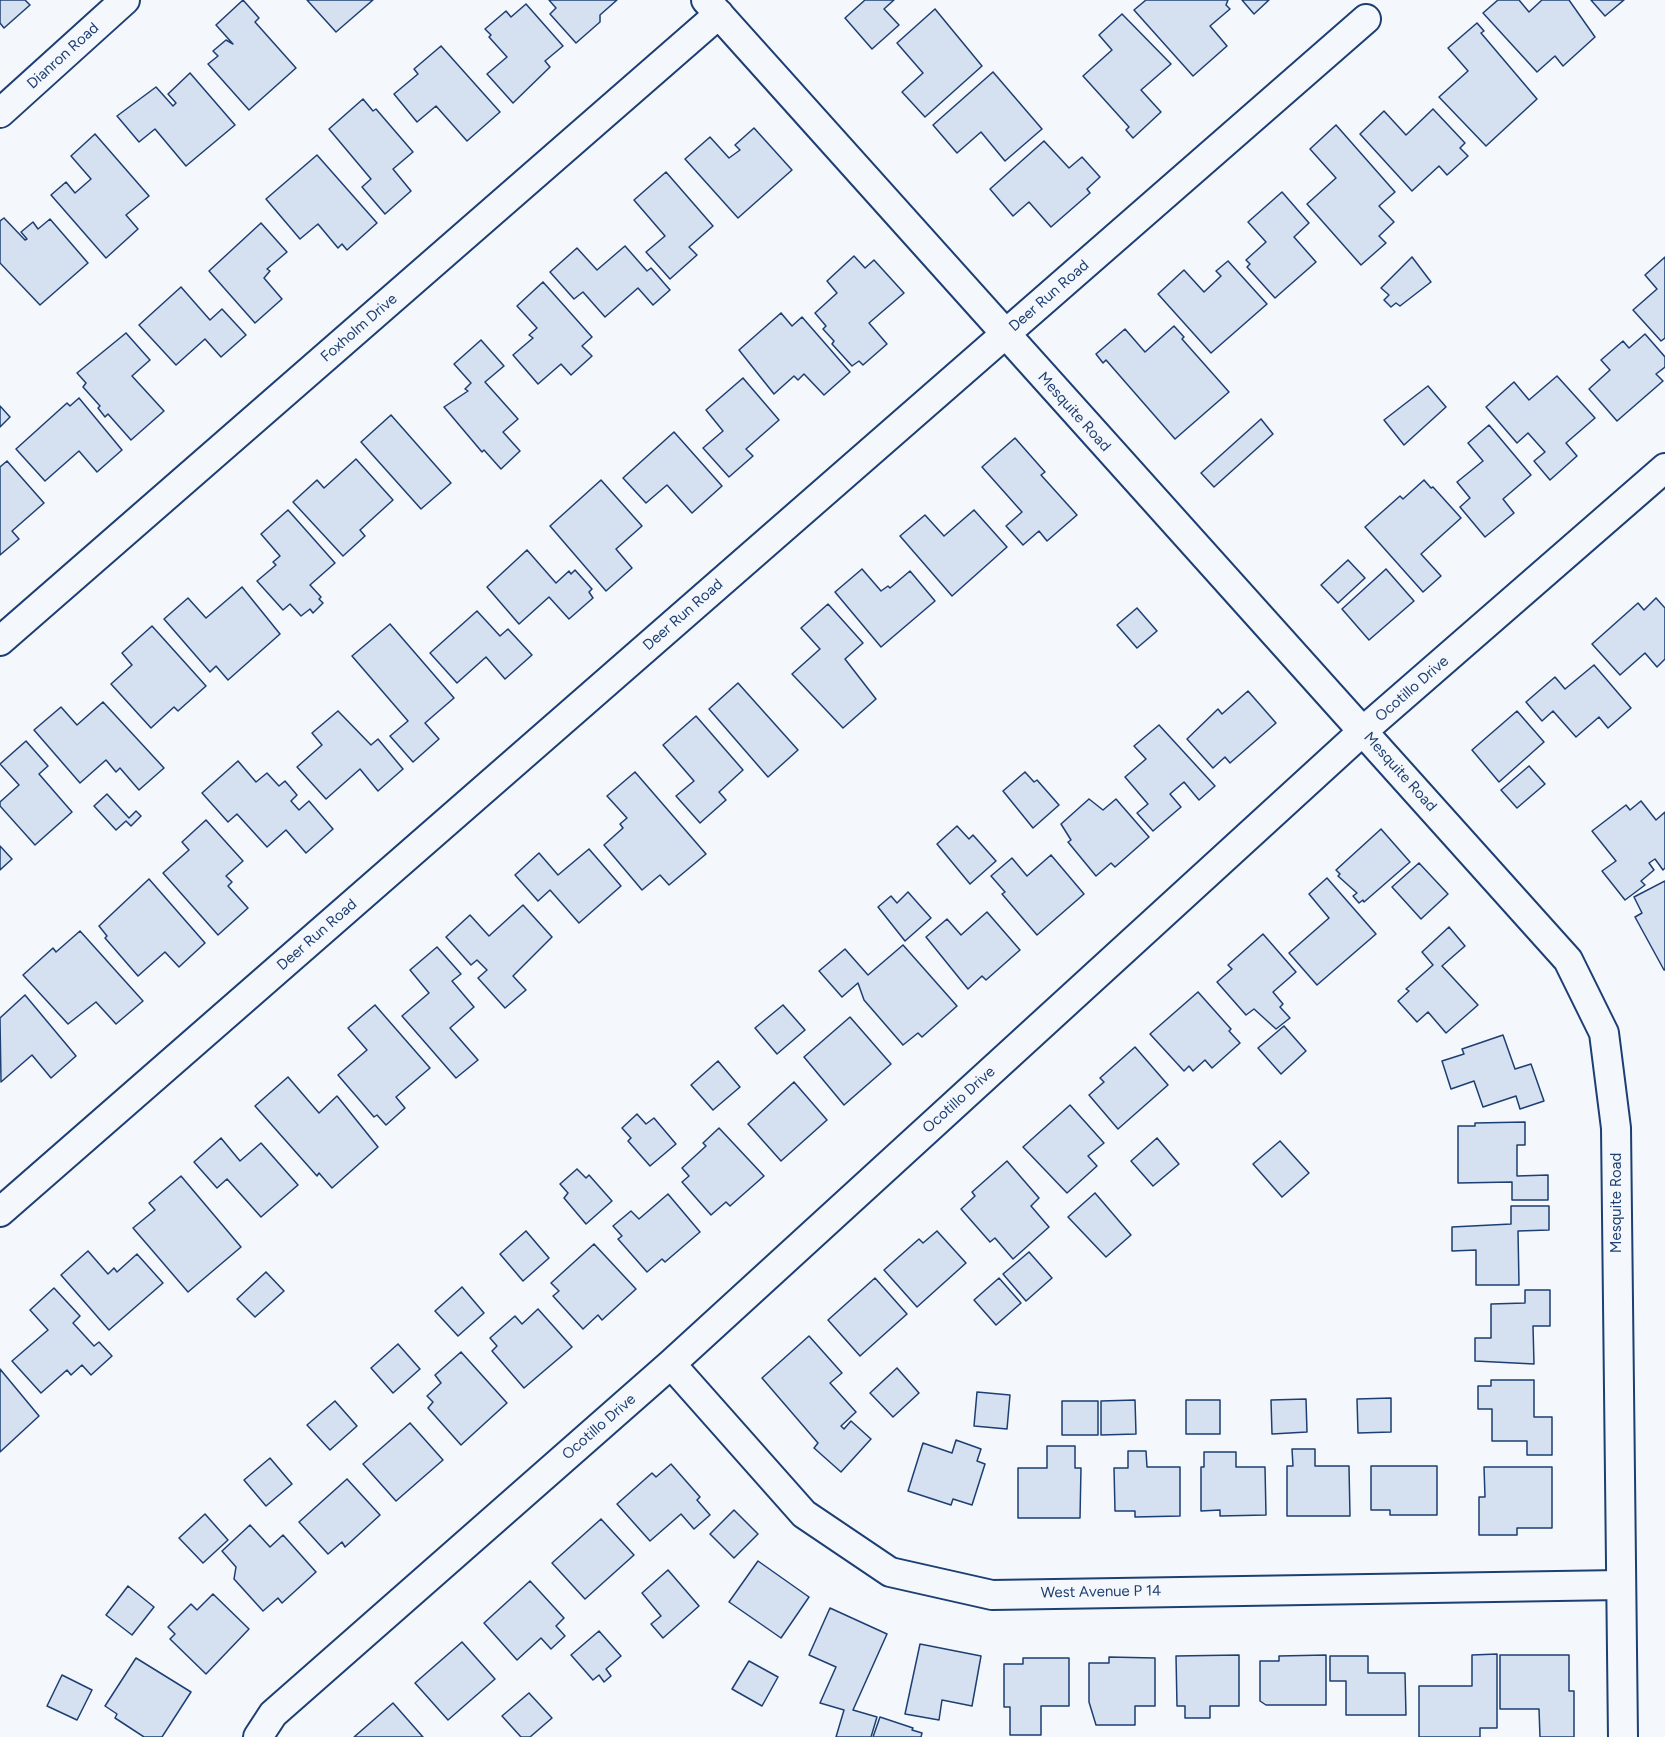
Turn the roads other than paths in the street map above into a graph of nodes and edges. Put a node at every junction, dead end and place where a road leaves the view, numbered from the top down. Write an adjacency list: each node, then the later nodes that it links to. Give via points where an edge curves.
1 (125, 0): 4 (street, Dianron Road)
2 (712, 7): 5 (street, Mesquite Road); 7 (street, Foxholm Drive)
3 (1366, 20): 5 (street, Deer Run Road)
4 (0, 113)
5 (1005, 334): 8 (street, Mesquite Road); 9 (street, Deer Run Road)
6 (1665, 468): 8 (street, Ocotillo Drive)
7 (0, 641)
8 (1364, 731): 10 (street, Ocotillo Drive); 11 (street, Mesquite Road, via 1568,960 1605,1033 1616,1128)
9 (0, 1212)
10 (671, 1364): 11 (street, West Avenue P 14, via 804,1514 890,1572 992,1595); 12 (street, Ocotillo Drive, via 273,1714)
11 (1620, 1585): 13 (street, Mesquite Road)
12 (258, 1737)
13 (1623, 1737)

